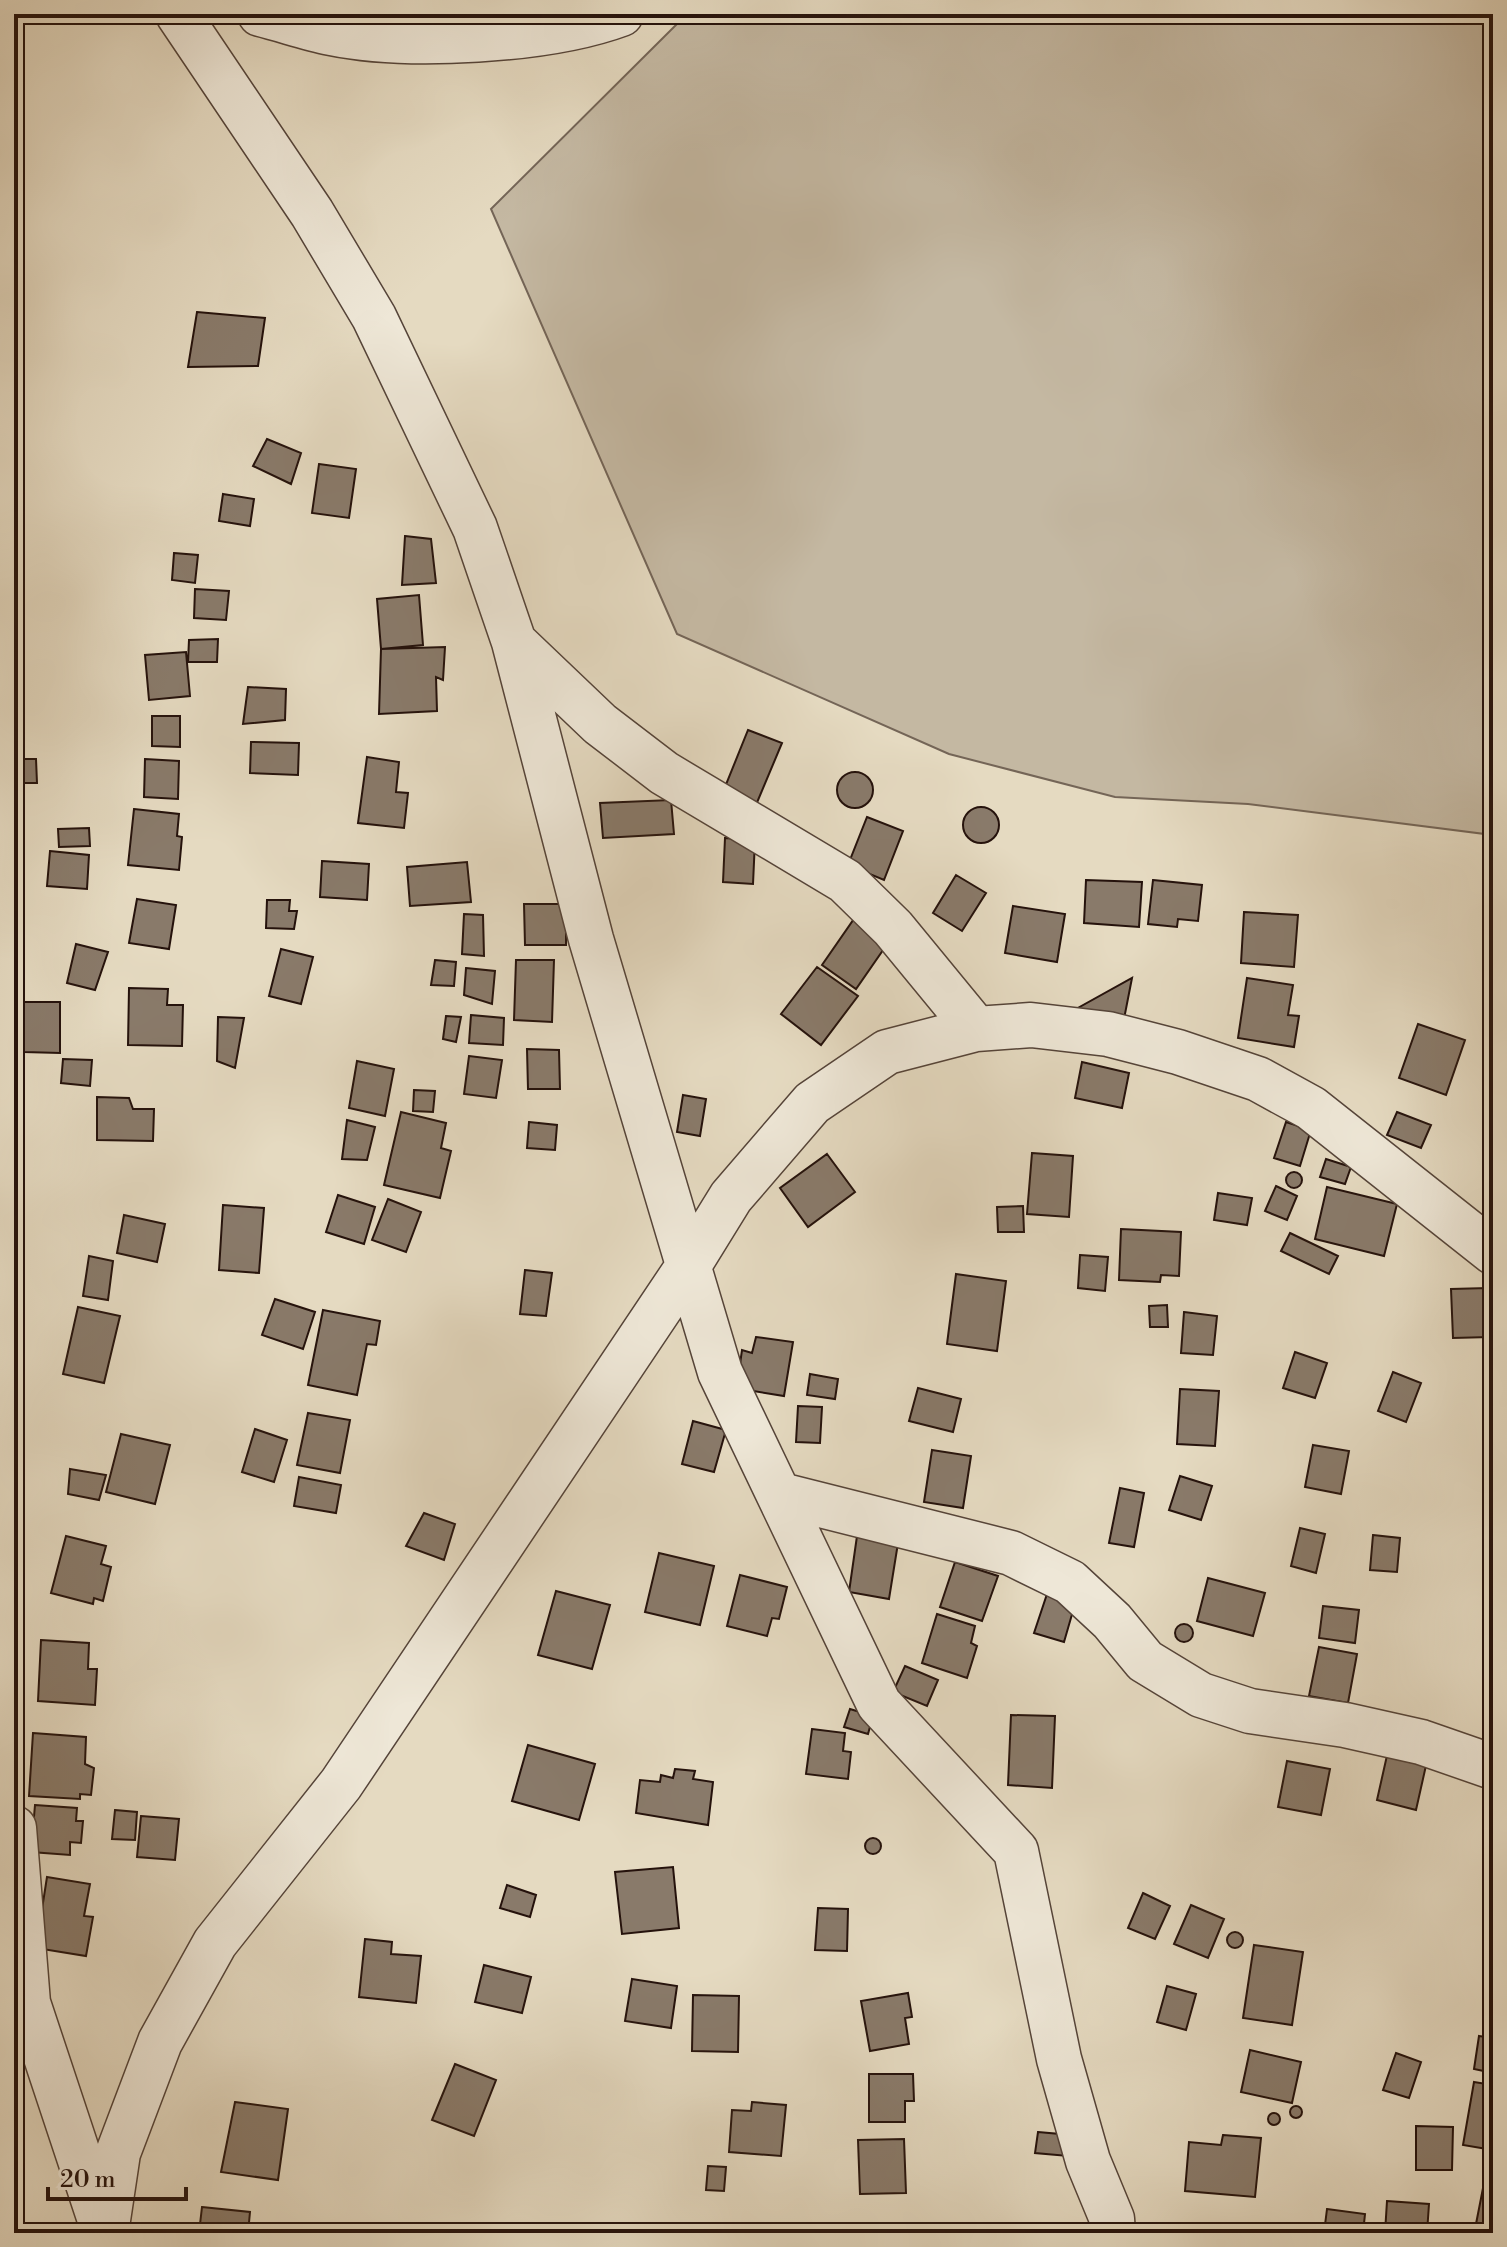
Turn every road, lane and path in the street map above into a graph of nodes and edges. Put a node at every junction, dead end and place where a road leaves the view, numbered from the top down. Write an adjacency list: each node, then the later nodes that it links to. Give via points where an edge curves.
1 (178, 14): 4 (street, via 304,201 374,317 475,528)
2 (260, 14): 3 (street, via 333,34 410,39 568,30)
3 (621, 14)
4 (514, 642): 5 (street, via 600,724 664,773 845,881 893,928); 7 (street, via 591,939)
5 (976, 1029): 6 (street, via 1031,1025 1108,1034 1258,1079 1311,1108); 7 (street, via 887,1052 812,1103 731,1197)
6 (1493, 1252)
7 (689, 1265): 8 (street, via 720,1372); 11 (street, via 341,1784 215,1943 160,2042 118,2153)
8 (781, 1495): 9 (street, via 1011,1553 1070,1582 1145,1661 1201,1695 1250,1711 1421,1742); 12 (street, via 879,1704 1016,1851 1059,2059)
9 (1493, 1767)
10 (14, 1828): 11 (street, via 28,2003)
11 (105, 2233)
12 (1113, 2233)

